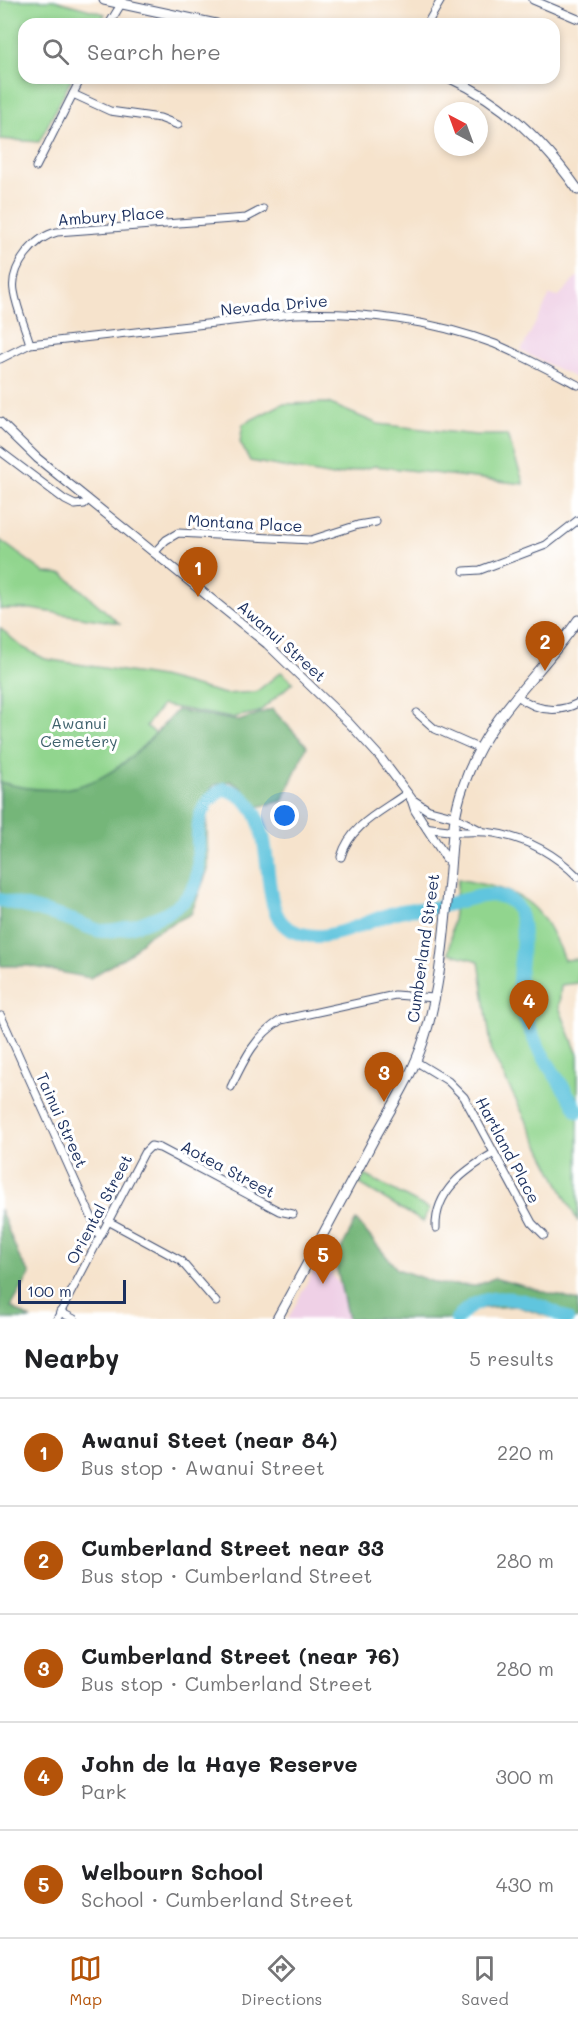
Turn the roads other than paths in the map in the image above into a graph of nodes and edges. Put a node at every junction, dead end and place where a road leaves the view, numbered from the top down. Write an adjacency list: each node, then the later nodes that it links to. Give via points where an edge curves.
1 (104, 0): 4 (main road)
2 (441, 0): 7 (street)
3 (533, 0): 8 (street)
4 (123, 2): 5 (street); 6 (main road)
5 (113, 18)
6 (191, 18)
7 (430, 18)
8 (578, 19)
9 (78, 84): 11 (street)
10 (460, 84): 14 (main road, via 497,105 522,126)
11 (73, 94): 12 (street, via 110,111 160,118); 13 (street)
12 (178, 125)
13 (36, 167)
14 (578, 190)
15 (263, 209): 16 (street, Ambury Place, via 246,219 57,232 38,240 14,280)
16 (30, 344): 17 (street, Nevada Drive); 18 (street, Nevada Drive, via 294,314 337,314 422,324 494,344)
17 (0, 359)
18 (578, 385)
19 (0, 422): 21 (street, Awanui Street)
20 (0, 451): 21 (street, via 65,500 75,505)
21 (88, 500): 24 (street, Awanui Street)
22 (578, 520): 25 (street, via 546,545 480,570)
23 (376, 522): 24 (street, Montana Place, via 311,540 178,533)
24 (154, 553): 31 (street, Awanui Street, via 281,657 365,740)
25 (464, 571)
26 (578, 620): 27 (main road, Cumberland Street)
27 (516, 694): 28 (street, via 544,710); 30 (main road, Cumberland Street)
28 (578, 703)
29 (417, 713): 30 (street, via 435,729)
30 (478, 748): 32 (main road, Cumberland Street)
31 (409, 796): 32 (street, Awanui Street, via 428,810); 33 (street, Awanui Street); 36 (street, via 355,830)
32 (455, 817): 34 (main road, Cumberland Street); 35 (street)
33 (428, 828): 34 (street); 37 (street, Awanui Street)
34 (453, 831): 35 (street); 37 (main road, Cumberland Street)
35 (482, 831): 38 (street, via 538,846)
36 (340, 857)
37 (450, 864): 39 (main road, Cumberland Street)
38 (578, 877)
39 (434, 998): 41 (main road, Cumberland Street); 42 (street, via 395,995 281,1020 251,1048)
40 (1, 1016): 49 (street, Tainui Street)
41 (415, 1061): 44 (street, Hartland Place, via 458,1090); 53 (main road, Cumberland Street)
42 (231, 1087)
43 (151, 1146): 45 (street, Aotea Street, via 279,1211); 46 (street, Oriental Street)
44 (494, 1153): 47 (street, via 461,1173 451,1184 436,1215); 48 (street, Hartland Place, via 532,1223)
45 (293, 1214)
46 (108, 1221): 49 (street, Oriental Street); 50 (street, via 180,1260)
47 (436, 1228)
48 (544, 1235)
49 (100, 1236): 51 (street, Oriental Street)
50 (216, 1302)
51 (58, 1315): 52 (street)
52 (74, 1319)
53 (277, 1319)

